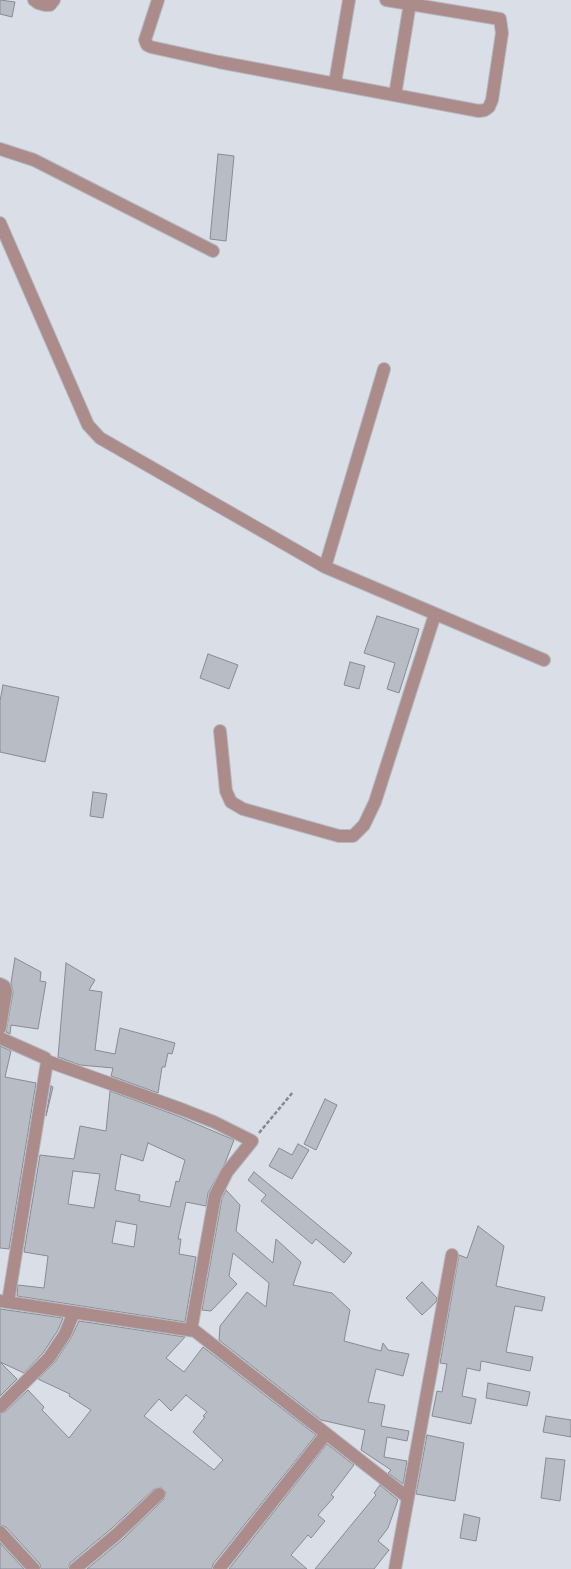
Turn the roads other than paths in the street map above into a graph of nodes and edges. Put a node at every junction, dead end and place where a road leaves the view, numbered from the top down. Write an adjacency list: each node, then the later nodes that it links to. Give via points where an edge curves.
1 (34, 0): 2 (street, via 45,5 50,5)
2 (54, 0)
3 (158, 0): 7 (street, via 146,37 148,46)
4 (349, 0): 7 (street)
5 (386, 0): 6 (street)
6 (410, 3): 8 (street); 8 (street, via 500,19 502,33 492,100 489,107 479,111)
7 (335, 83): 8 (street)
8 (395, 95)
9 (0, 149): 11 (street, via 34,160)
10 (0, 223): 13 (street, via 93,431 100,438)
11 (213, 251)
12 (384, 369): 13 (street)
13 (325, 567): 14 (street)
14 (435, 614): 15 (street); 16 (street, via 374,802 364,825 353,836 339,836 243,808 231,802 224,777)
15 (544, 660)
16 (220, 732)
17 (0, 984): 18 (street, via 6,991)
18 (0, 1028)
19 (0, 1038): 20 (street)
20 (47, 1061): 22 (street); 24 (street, via 181,1108 252,1141 227,1172 215,1196)
21 (452, 1255): 28 (street)
22 (4, 1301): 23 (street)
23 (74, 1312): 24 (street); 25 (street, via 65,1334 50,1358)
24 (191, 1330): 26 (street, via 205,1338)
25 (0, 1407)
26 (326, 1434): 28 (street); 32 (street)
27 (159, 1494): 31 (street)
28 (407, 1497): 33 (street)
29 (0, 1532): 30 (street)
30 (34, 1569)
31 (76, 1569)
32 (219, 1569)
33 (395, 1569)

